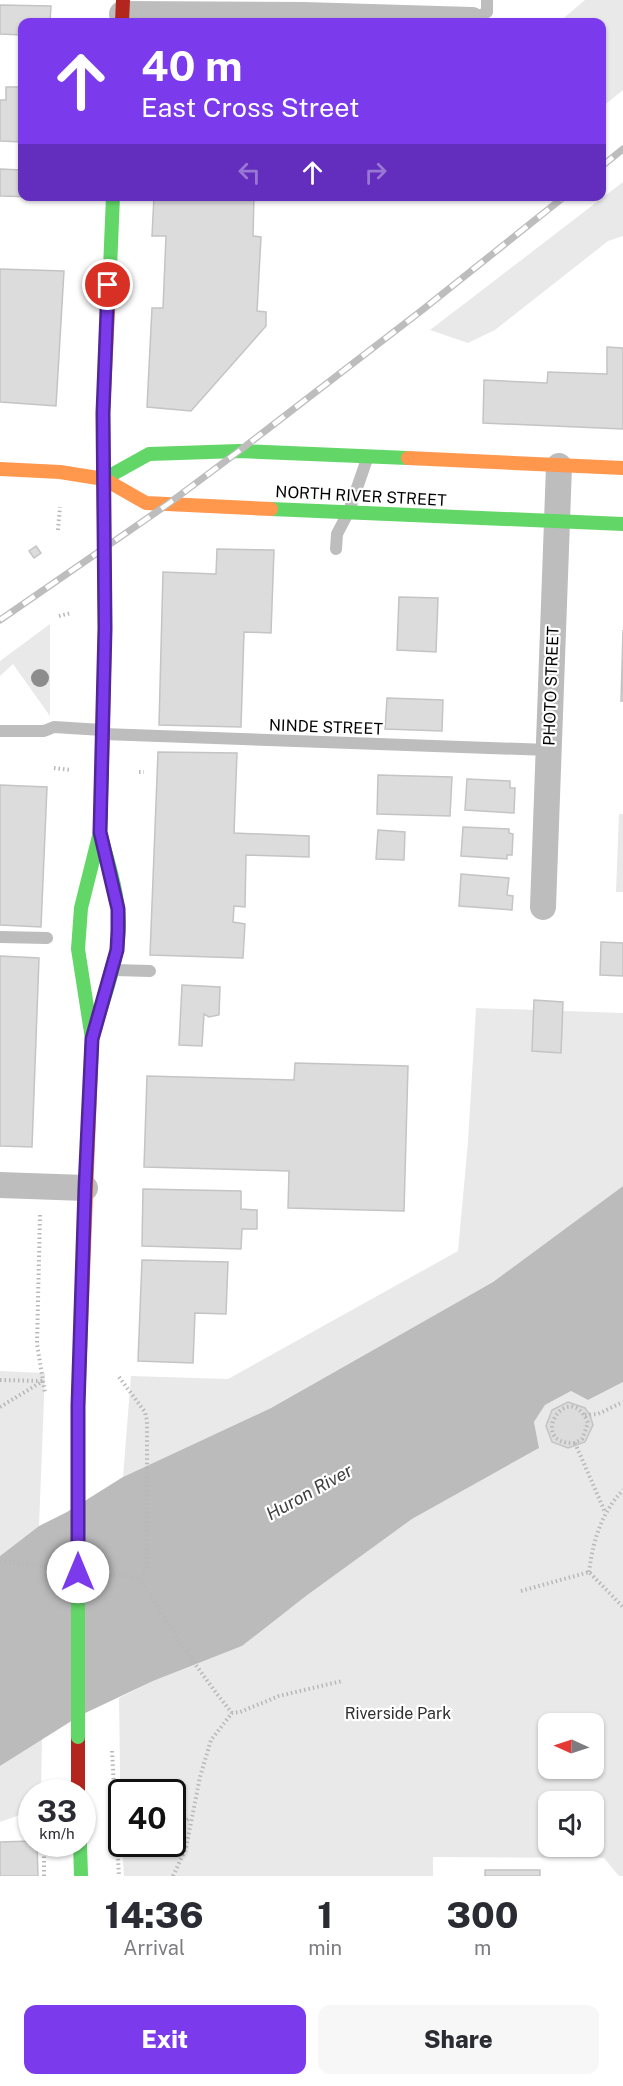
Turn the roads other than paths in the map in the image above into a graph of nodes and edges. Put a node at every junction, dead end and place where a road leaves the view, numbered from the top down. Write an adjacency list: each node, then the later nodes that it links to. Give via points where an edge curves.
1 (487, 0): 4 (lane, via 486,12)
2 (122, 12): 3 (street)
3 (404, 18)
4 (476, 18)
5 (113, 201): 10 (street, via 103,413)
6 (367, 458): 7 (street); 10 (street, via 239,451 149,454); 11 (lane)
7 (560, 466): 8 (street); 12 (street, PHOTO STREET)
8 (623, 468)
9 (0, 469): 10 (street, NORTH RIVER STREET)
10 (105, 478): 11 (street, NORTH RIVER STREET, via 146,503); 16 (street)
11 (350, 511): 12 (street, NORTH RIVER STREET); 14 (lane, via 337,534)
12 (558, 522): 13 (street, NORTH RIVER STREET); 17 (street, PHOTO STREET)
13 (623, 524)
14 (336, 549)
15 (0, 731): 16 (lane, NINDE STREET, via 44,731 54,727)
16 (103, 732): 17 (lane, NINDE STREET); 18 (street)
17 (548, 750): 19 (street, PHOTO STREET)
18 (100, 832): 22 (street, via 81,908 78,949); 22 (street, via 118,909 117,950)
19 (543, 907)
20 (0, 937): 21 (lane)
21 (47, 938)
22 (97, 969): 23 (lane); 24 (street); 24 (street)
23 (150, 970)
24 (92, 1039): 26 (street)
25 (0, 1185): 26 (street)
26 (85, 1188): 27 (street, bridge, via 78,1406)
27 (78, 1779)
28 (80, 1857): 29 (street)
29 (81, 1876)

